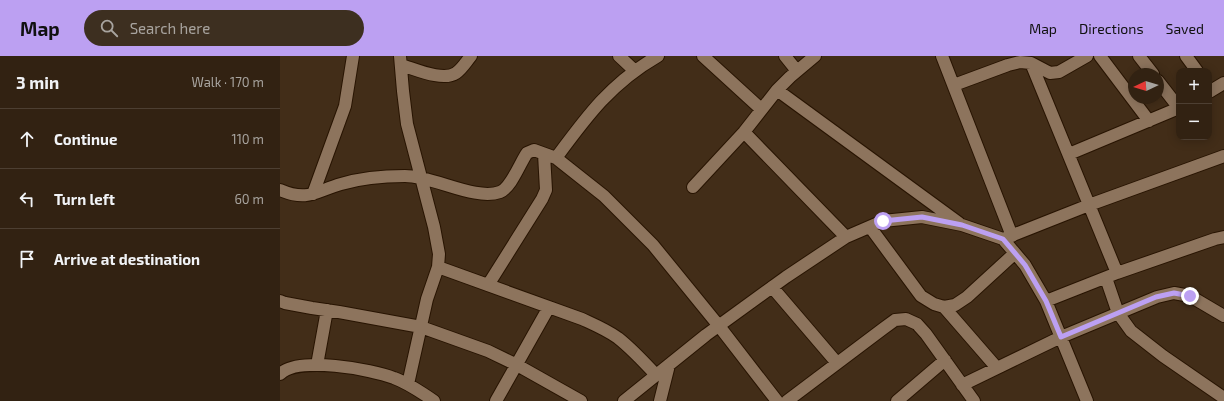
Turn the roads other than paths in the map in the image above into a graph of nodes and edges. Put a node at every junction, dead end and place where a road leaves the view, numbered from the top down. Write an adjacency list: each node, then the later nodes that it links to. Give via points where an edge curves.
1 (354, 56): 32 (street, via 345,106)
2 (471, 56): 13 (street, via 452,76 434,75)
3 (619, 56): 17 (street)
4 (658, 56): 17 (street)
5 (703, 56): 25 (street)
6 (785, 56): 18 (street)
7 (815, 56): 18 (street)
8 (942, 56): 20 (street)
9 (1087, 56): 14 (street, via 1059,72 1050,73)
10 (1100, 56): 27 (street)
11 (1139, 56): 15 (street)
12 (1186, 56): 16 (street)
13 (401, 60): 33 (street, via 407,124)
14 (1031, 62): 20 (street, via 1008,65); 29 (street)
15 (1148, 68)
16 (1195, 68)
17 (635, 71): 30 (street, via 596,105)
18 (797, 71): 23 (street)
19 (1224, 83): 22 (street)
20 (954, 85): 43 (street)
21 (1164, 89): 24 (street)
22 (1212, 89)
23 (777, 90): 25 (street); 39 (street)
24 (1176, 104)
25 (761, 109): 28 (street)
26 (1176, 109): 27 (street)
27 (1149, 121): 29 (street)
28 (744, 132): 35 (street); 41 (street)
29 (1068, 154): 38 (street)
30 (550, 156): 33 (street, via 534,150 527,153 502,192 490,194 479,194); 47 (street, via 546,190 542,199); 56 (street, via 604,196 626,218 653,246)
31 (1224, 156): 38 (street)
32 (321, 172): 34 (street); 37 (street)
33 (421, 177): 34 (street, via 391,176); 45 (street, via 438,243)
34 (341, 184): 37 (street)
35 (693, 187)
36 (280, 190): 37 (street, via 302,196)
37 (313, 194)
38 (1089, 205): 43 (street); 46 (street)
39 (962, 225): 40 (street, via 922,217 883,221); 43 (street)
40 (870, 227): 41 (street); 52 (street, via 921,296)
41 (846, 237): 48 (street)
42 (1224, 237): 46 (street)
43 (1008, 238): 44 (street)
44 (1015, 252): 50 (street); 52 (street, via 967,297 955,305)
45 (438, 267): 47 (street); 57 (street)
46 (1111, 276): 50 (street); 54 (street)
47 (488, 285): 51 (street)
48 (772, 287): 56 (street); 60 (street)
49 (280, 301): 53 (street)
50 (1046, 301): 58 (street)
51 (549, 307): 62 (street); 66 (street, via 582,319 611,334 632,350)
52 (944, 307): 64 (street)
53 (328, 310): 57 (street); 61 (street)
54 (1118, 314): 55 (street, via 1156,297 1174,293 1190,296); 58 (street); 70 (street, via 1141,339)
55 (1224, 316)
56 (719, 326): 63 (street); 69 (street)
57 (421, 327): 62 (street, via 488,351); 67 (street)
58 (1061, 337): 64 (street); 79 (street)
59 (945, 360): 60 (street, via 917,324 896,320); 68 (street); 77 (street)
60 (837, 363): 76 (street)
61 (317, 365): 65 (street, via 294,367); 67 (street, via 364,369)
62 (517, 365): 72 (street); 73 (street)
63 (669, 365): 66 (street); 75 (street)
64 (997, 368): 68 (street)
65 (280, 373)
66 (656, 375): 74 (street)
67 (408, 384): 71 (street)
68 (962, 385): 78 (street)
69 (772, 398)
70 (1224, 398)
71 (434, 401)
72 (496, 401)
73 (581, 401)
74 (624, 401)
75 (660, 401)
76 (787, 401)
77 (898, 401)
78 (974, 401)
79 (1087, 401)

